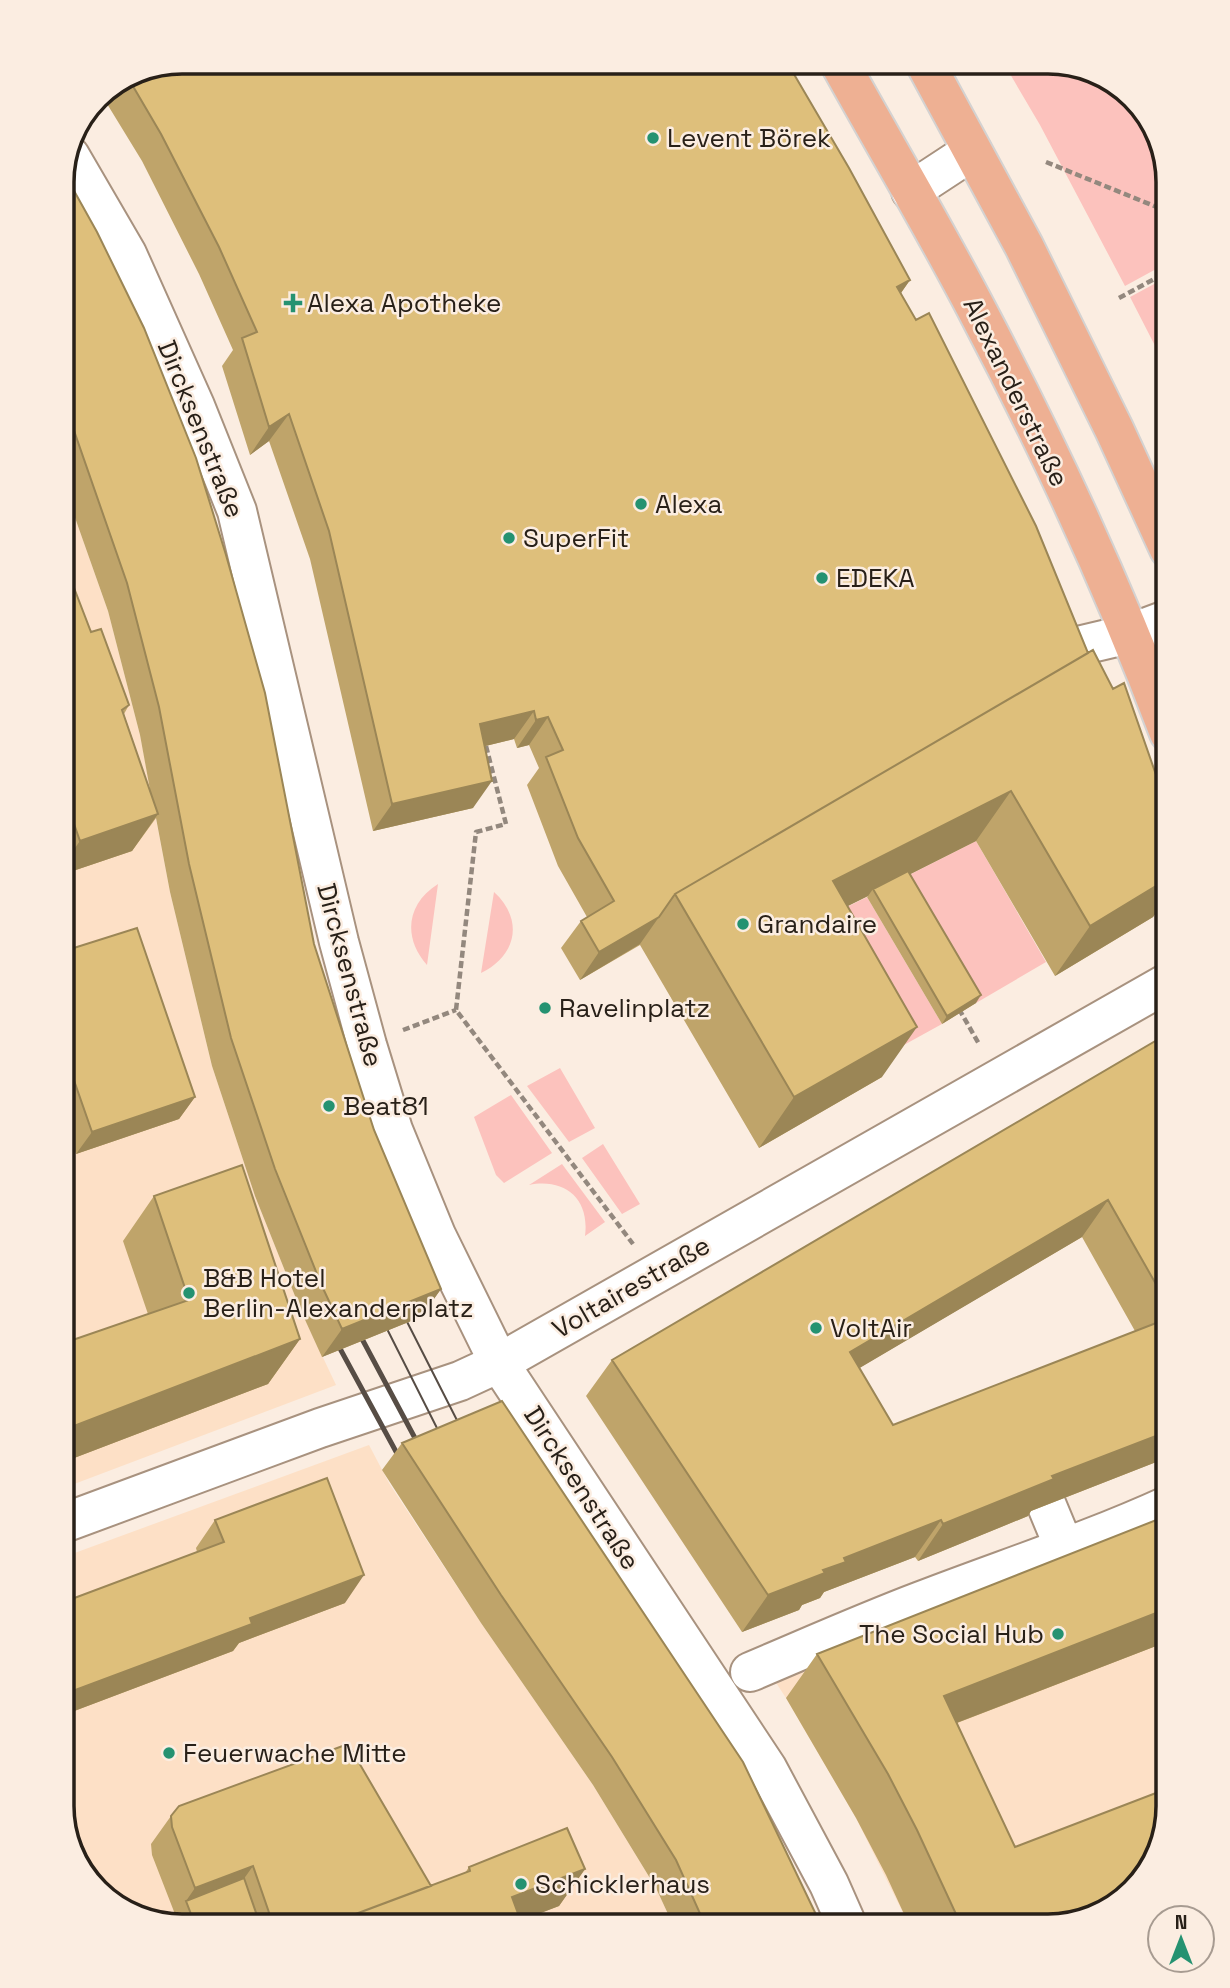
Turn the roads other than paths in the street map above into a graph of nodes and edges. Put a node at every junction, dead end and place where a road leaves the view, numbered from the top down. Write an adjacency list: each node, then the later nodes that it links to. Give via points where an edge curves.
1 (846, 74): 5 (main road, Alexanderstraße)
2 (931, 74): 3 (main road)
3 (972, 151): 5 (street); 6 (main road, via 1024,246)
4 (75, 165): 14 (street, Dircksenstraße, via 127,254 237,511 335,929 393,1130 436,1235)
5 (911, 191): 8 (main road, Alexanderstraße, via 1028,412)
6 (1156, 520)
7 (1156, 624): 8 (street)
8 (1129, 634): 9 (street); 10 (main road, Alexanderstraße)
9 (1056, 651)
10 (1148, 678): 11 (street); 12 (main road, Alexanderstraße)
11 (1114, 696)
12 (1156, 699)
13 (1156, 989): 14 (street, Voltairestraße)
14 (499, 1363): 17 (street, Voltairestraße); 22 (street, Dircksenstraße, via 766,1768)
15 (1047, 1506): 18 (street)
16 (1156, 1511): 18 (street)
17 (74, 1519)
18 (1064, 1547): 19 (street)
19 (881, 1616): 20 (street); 21 (street)
20 (897, 1655)
21 (750, 1672)
22 (842, 1914)

